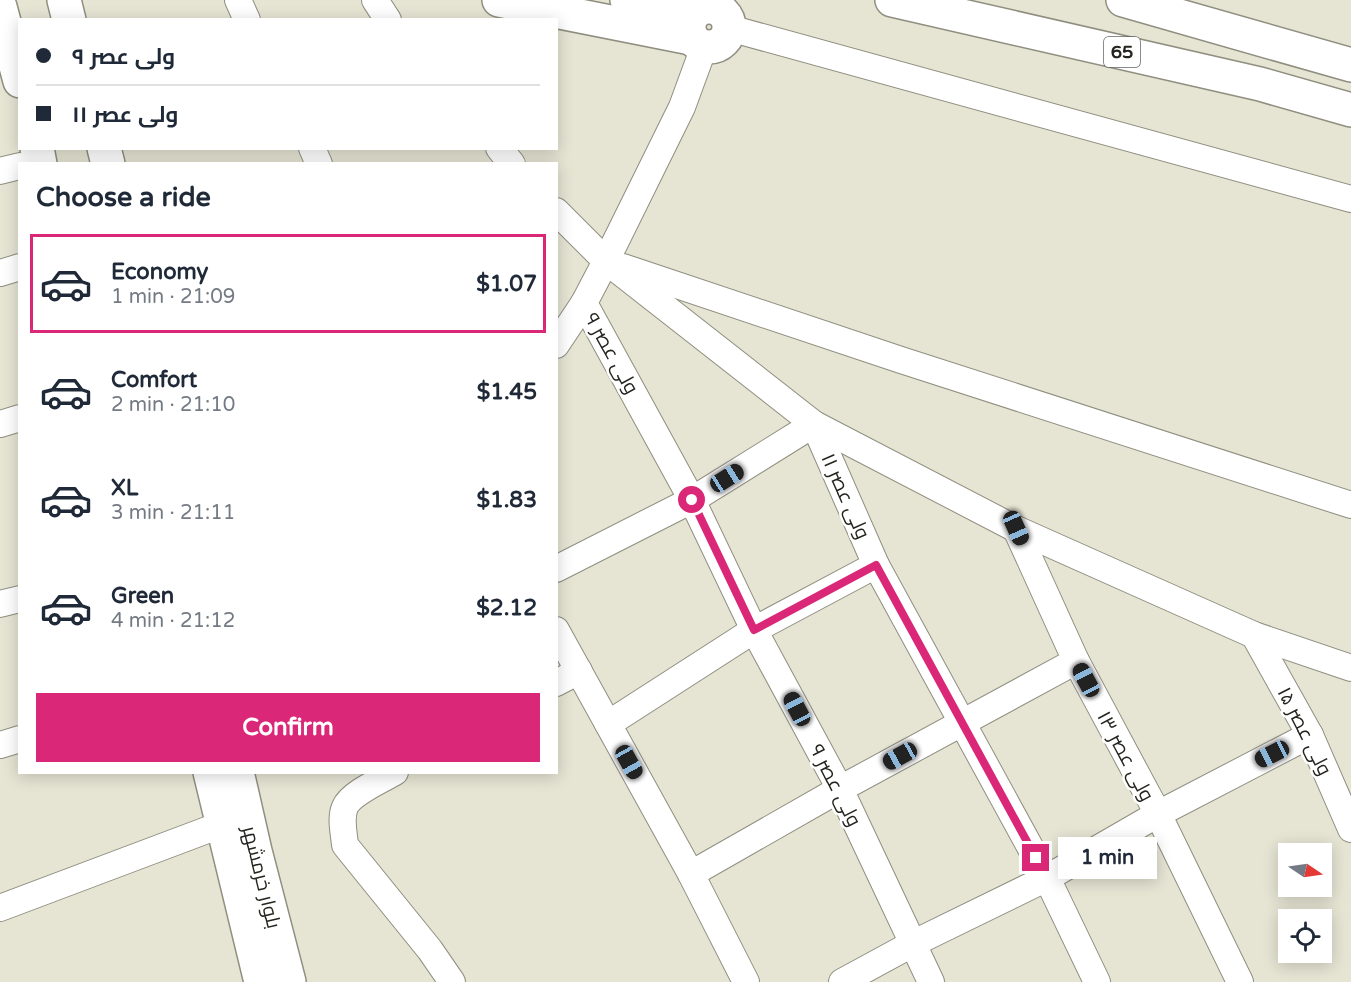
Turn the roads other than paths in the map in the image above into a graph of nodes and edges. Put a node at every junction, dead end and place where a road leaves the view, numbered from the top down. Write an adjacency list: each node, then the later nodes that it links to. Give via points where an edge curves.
1 (44, 0): 10 (main road)
2 (64, 0): 11 (main road)
3 (238, 0): 12 (street)
4 (375, 0): 13 (street)
5 (500, 0): 14 (main road)
6 (627, 0): 14 (main road)
7 (892, 0): 17 (main road, 65, via 1260,84)
8 (1123, 0): 15 (main road)
9 (10, 11): 16 (main road)
10 (48, 18)
11 (68, 18)
12 (246, 18)
13 (387, 18)
14 (705, 32): 22 (street); 24 (street, via 682,107)
15 (1351, 64)
16 (18, 67)
17 (1351, 110)
18 (501, 150): 19 (street)
19 (510, 162)
20 (18, 166): 21 (street)
21 (0, 171)
22 (1351, 199)
23 (558, 213): 24 (street)
24 (606, 261): 27 (street); 31 (street); 33 (street)
25 (18, 268): 26 (street)
26 (0, 273)
27 (584, 303): 28 (street); 32 (street, ولی عصر ۹)
28 (558, 342)
29 (18, 419): 30 (street)
30 (0, 424)
31 (814, 424): 32 (street); 34 (street); 35 (street, ولی عصر ۱۱)
32 (692, 500): 36 (street); 39 (street, ولی عصر ۹)
33 (1351, 505)
34 (1016, 528): 41 (street); 42 (street, ولی عصر ۱۳)
35 (876, 565): 39 (street); 46 (street, ولی عصر ۱۱)
36 (558, 568)
37 (18, 600): 38 (street)
38 (0, 604)
39 (754, 630): 47 (street); 54 (street, ولی عصر ۹)
40 (558, 634): 44 (street)
41 (1254, 635): 43 (street); 48 (street, ولی عصر ۱۵)
42 (1076, 661): 46 (street); 55 (street, ولی عصر ۱۳)
43 (1351, 668)
44 (579, 671): 45 (street); 47 (street)
45 (558, 682)
46 (961, 722): 54 (street); 59 (street, ولی عصر ۱۱)
47 (608, 724): 58 (street)
48 (1310, 735): 55 (street); 57 (street, ولی عصر ۱۵)
49 (18, 740): 50 (street)
50 (0, 745)
51 (210, 774): 56 (main road, بلوار خرمشهر)
52 (237, 774): 63 (main road, بلوار خرمشهر)
53 (392, 774): 64 (street, via 357,794 345,806 345,845)
54 (840, 789): 58 (street); 61 (street, ولی عصر ۹)
55 (1158, 814): 59 (street); 69 (street, ولی عصر ۱۳)
56 (223, 824): 60 (street); 62 (main road, بلوار خرمشهر)
57 (1351, 829)
58 (691, 874): 65 (street)
59 (1047, 878): 61 (street); 68 (street, ولی عصر ۱۱)
60 (0, 908)
61 (912, 944): 66 (street); 67 (street, ولی عصر ۹)
62 (261, 982)
63 (289, 982)
64 (452, 982)
65 (746, 982)
66 (843, 982)
67 (931, 982)
68 (1097, 982)
69 (1240, 982)

